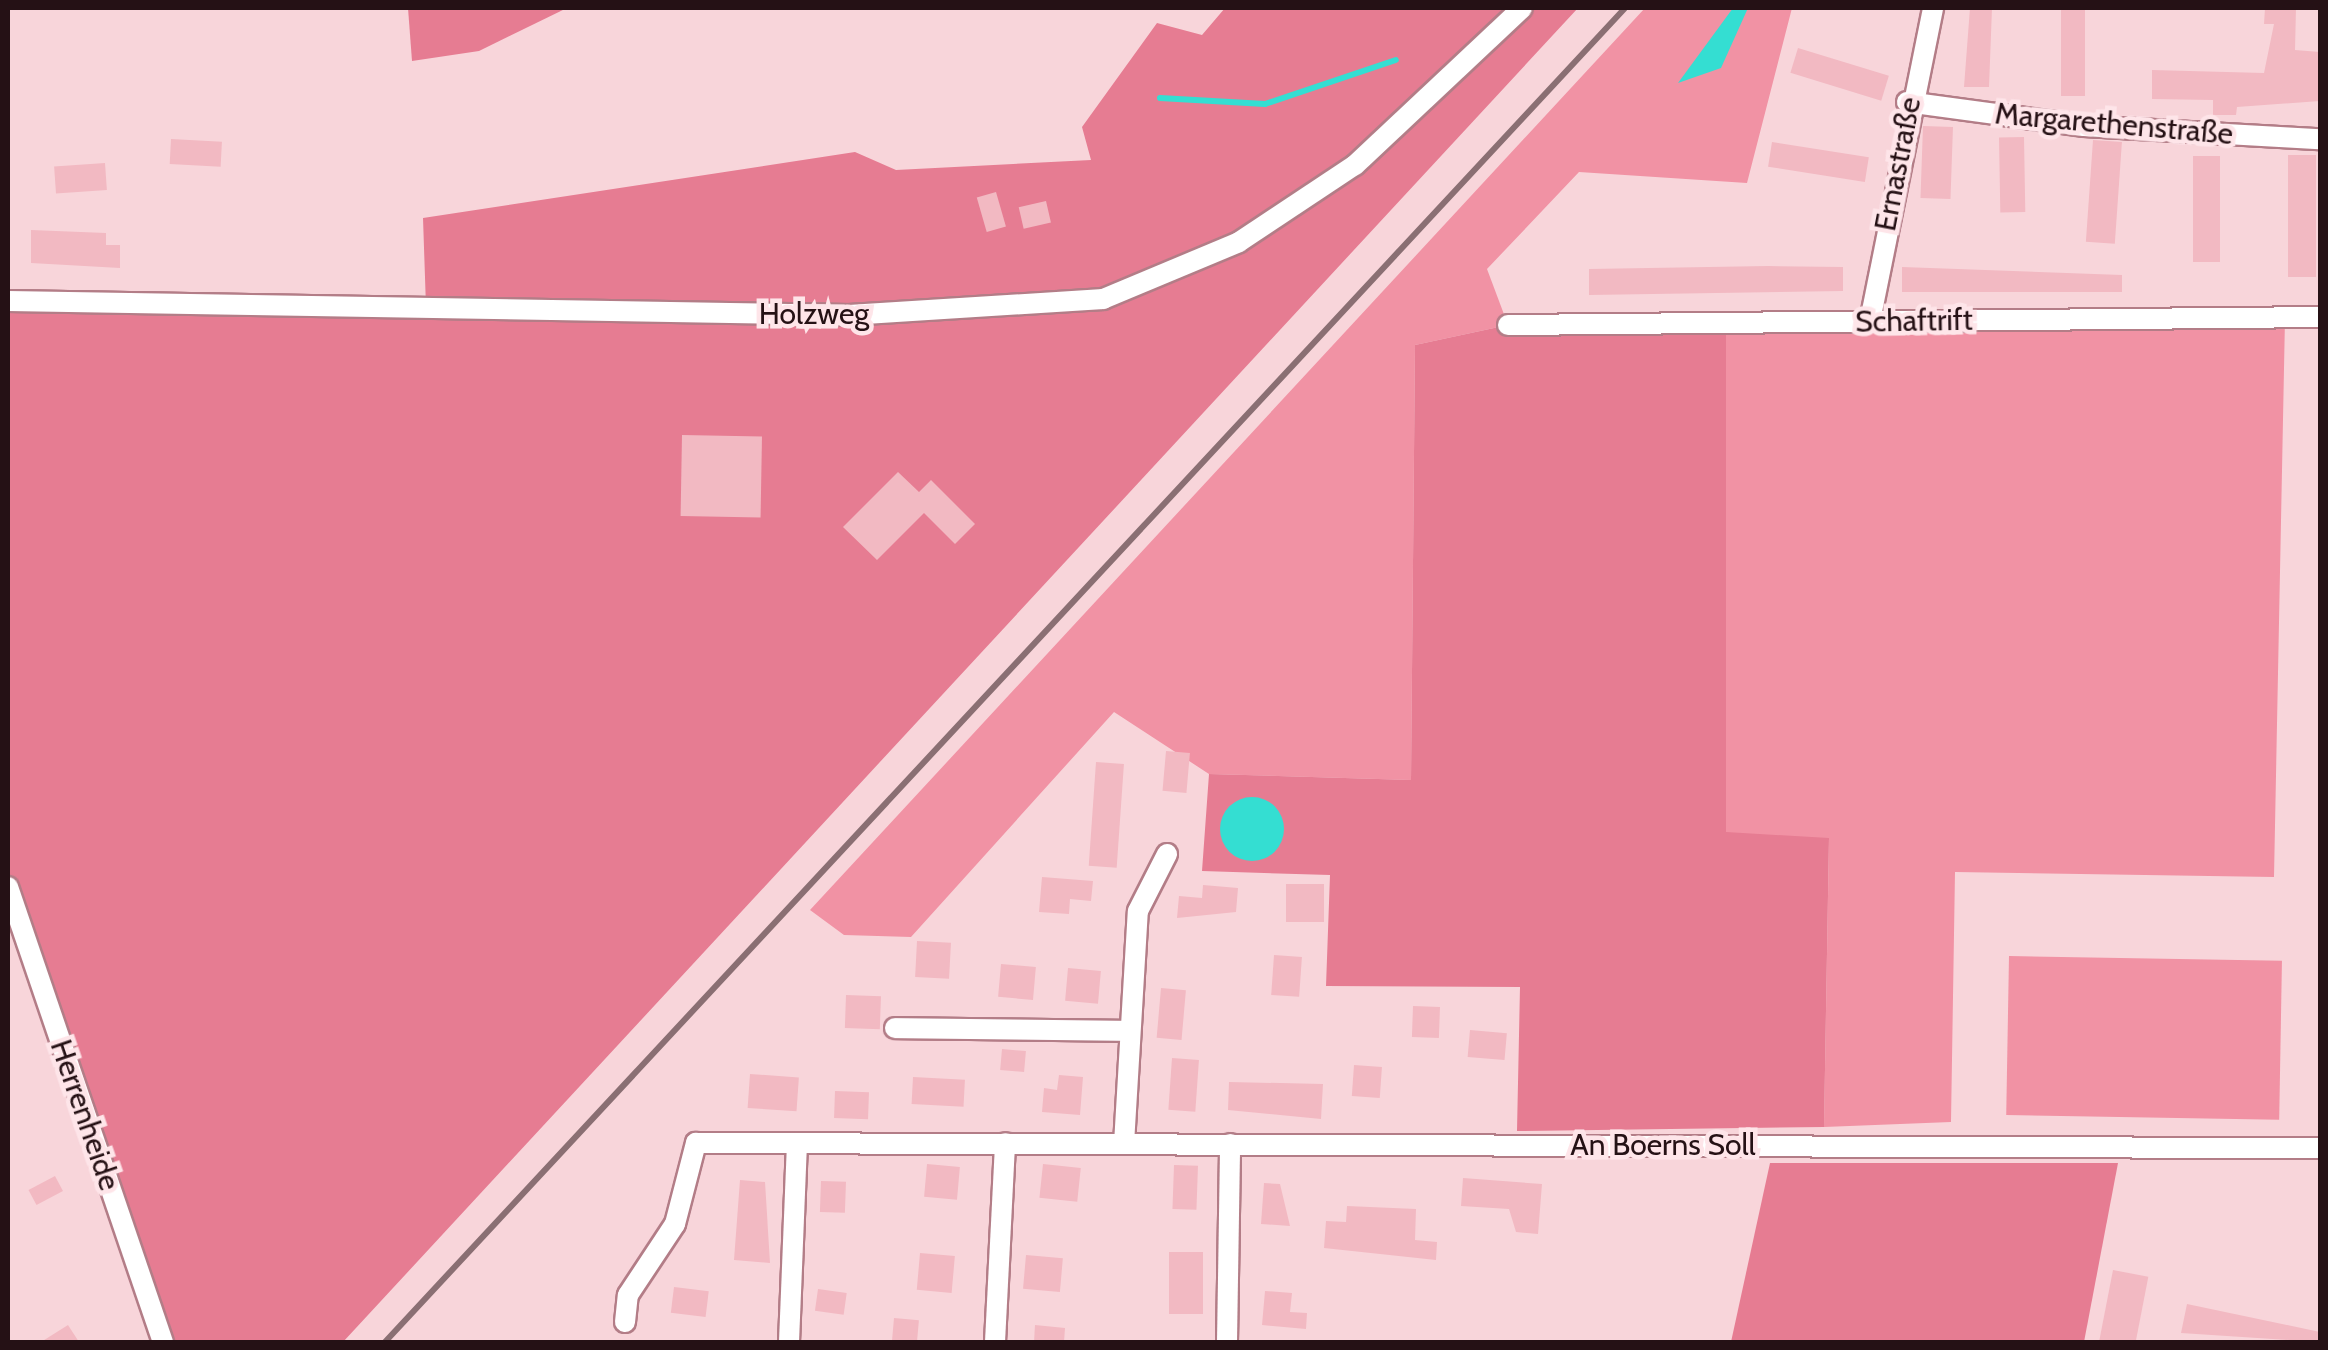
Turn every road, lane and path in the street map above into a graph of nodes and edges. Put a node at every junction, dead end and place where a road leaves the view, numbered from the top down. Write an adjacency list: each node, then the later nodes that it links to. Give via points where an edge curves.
1 (1522, 8): 5 (street, Holzweg, via 1355,165 1239,242 1104,298 850,315)
2 (1933, 8): 3 (street, Ernastraße)
3 (1908, 102): 4 (street, Margarethenstraße, via 2084,126); 7 (street, Ernastraße)
4 (2320, 140)
5 (8, 301)
6 (2320, 317): 7 (street, Schaftrift)
7 (1870, 321): 8 (street, Schaftrift)
8 (1508, 324)
9 (1168, 854): 12 (street, via 1138,911)
10 (8, 887): 19 (street, Herrenheide)
11 (896, 1028): 12 (street)
12 (1128, 1031): 15 (street)
13 (797, 1143): 14 (street, An Boerns Soll); 18 (street, An Boerns Soll, via 696,1143 675,1224 628,1295); 20 (street)
14 (1005, 1143): 15 (street, An Boerns Soll); 21 (street)
15 (1124, 1144): 16 (street, An Boerns Soll)
16 (1230, 1144): 17 (street, An Boerns Soll); 22 (street)
17 (2320, 1148)
18 (624, 1322)
19 (163, 1342)
20 (789, 1342)
21 (995, 1342)
22 (1227, 1342)

